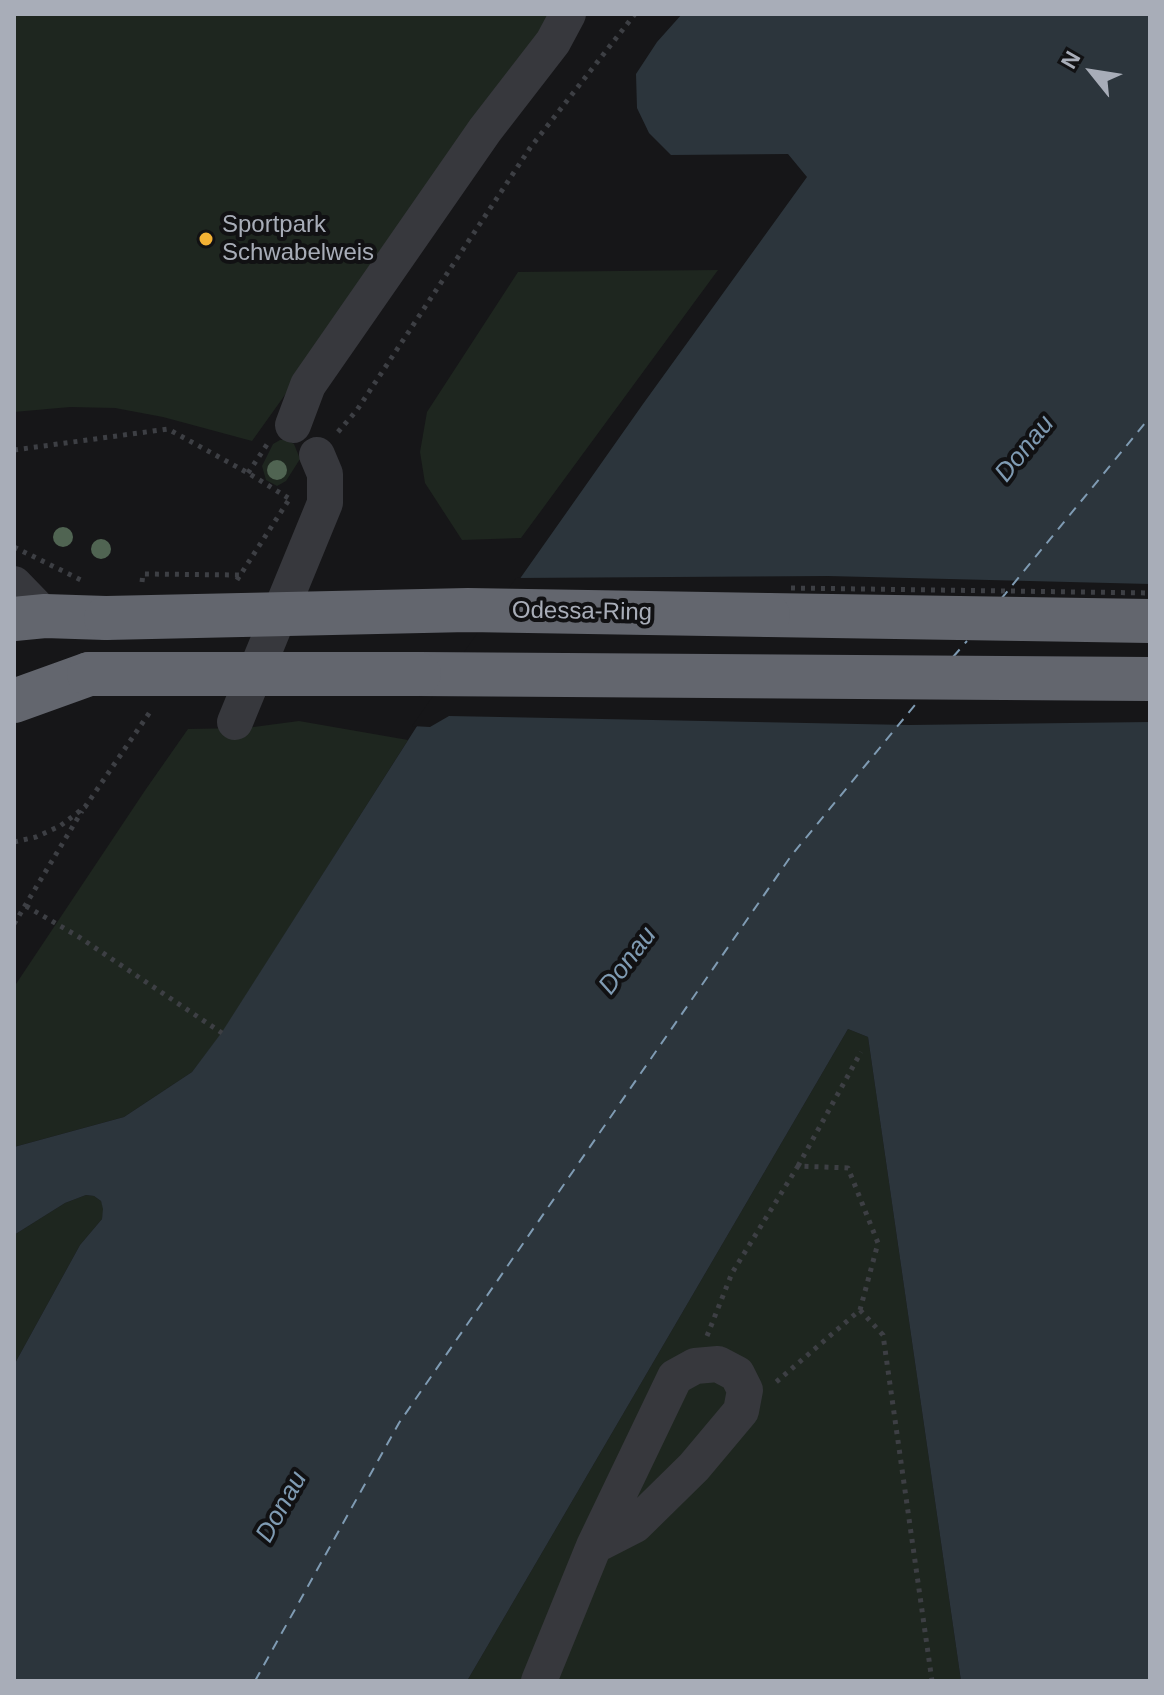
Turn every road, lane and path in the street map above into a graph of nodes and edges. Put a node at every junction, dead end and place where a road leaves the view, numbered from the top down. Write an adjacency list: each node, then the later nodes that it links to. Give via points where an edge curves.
1 (568, 14): 3 (lane, via 308,385)
2 (635, 14): 5 (path, via 530,148 357,410)
3 (293, 425)
4 (14, 450): 6 (path, via 168,429)
5 (317, 455): 18 (lane, via 325,474 325,503)
6 (290, 499)
7 (14, 547): 10 (path)
8 (143, 574): 9 (path)
9 (240, 575)
10 (82, 581)
11 (14, 584): 12 (lane)
12 (24, 616): 13 (highway, Odessa-Ring, bridge, via 468,610)
13 (1150, 621)
14 (14, 674): 15 (highway)
15 (89, 674): 16 (highway, bridge); 17 (highway)
16 (1150, 679)
17 (14, 701)
18 (235, 722)
19 (14, 842): 20 (path, via 60,826 85,807)
20 (26, 906): 21 (path); 22 (path)
21 (14, 924)
22 (222, 1033)
23 (861, 1052): 24 (path)
24 (798, 1166): 25 (path, via 848,1168 878,1243); 26 (path, via 732,1273)
25 (860, 1310): 27 (path, via 771,1386); 32 (path, via 883,1335)
26 (695, 1366): 27 (lane, via 718,1364 737,1374); 28 (lane, via 675,1377)
27 (745, 1390): 29 (lane, via 741,1411)
28 (646, 1439): 29 (lane); 30 (lane)
29 (694, 1467): 30 (lane, via 635,1525)
30 (594, 1546): 31 (lane)
31 (539, 1681)
32 (932, 1681)

